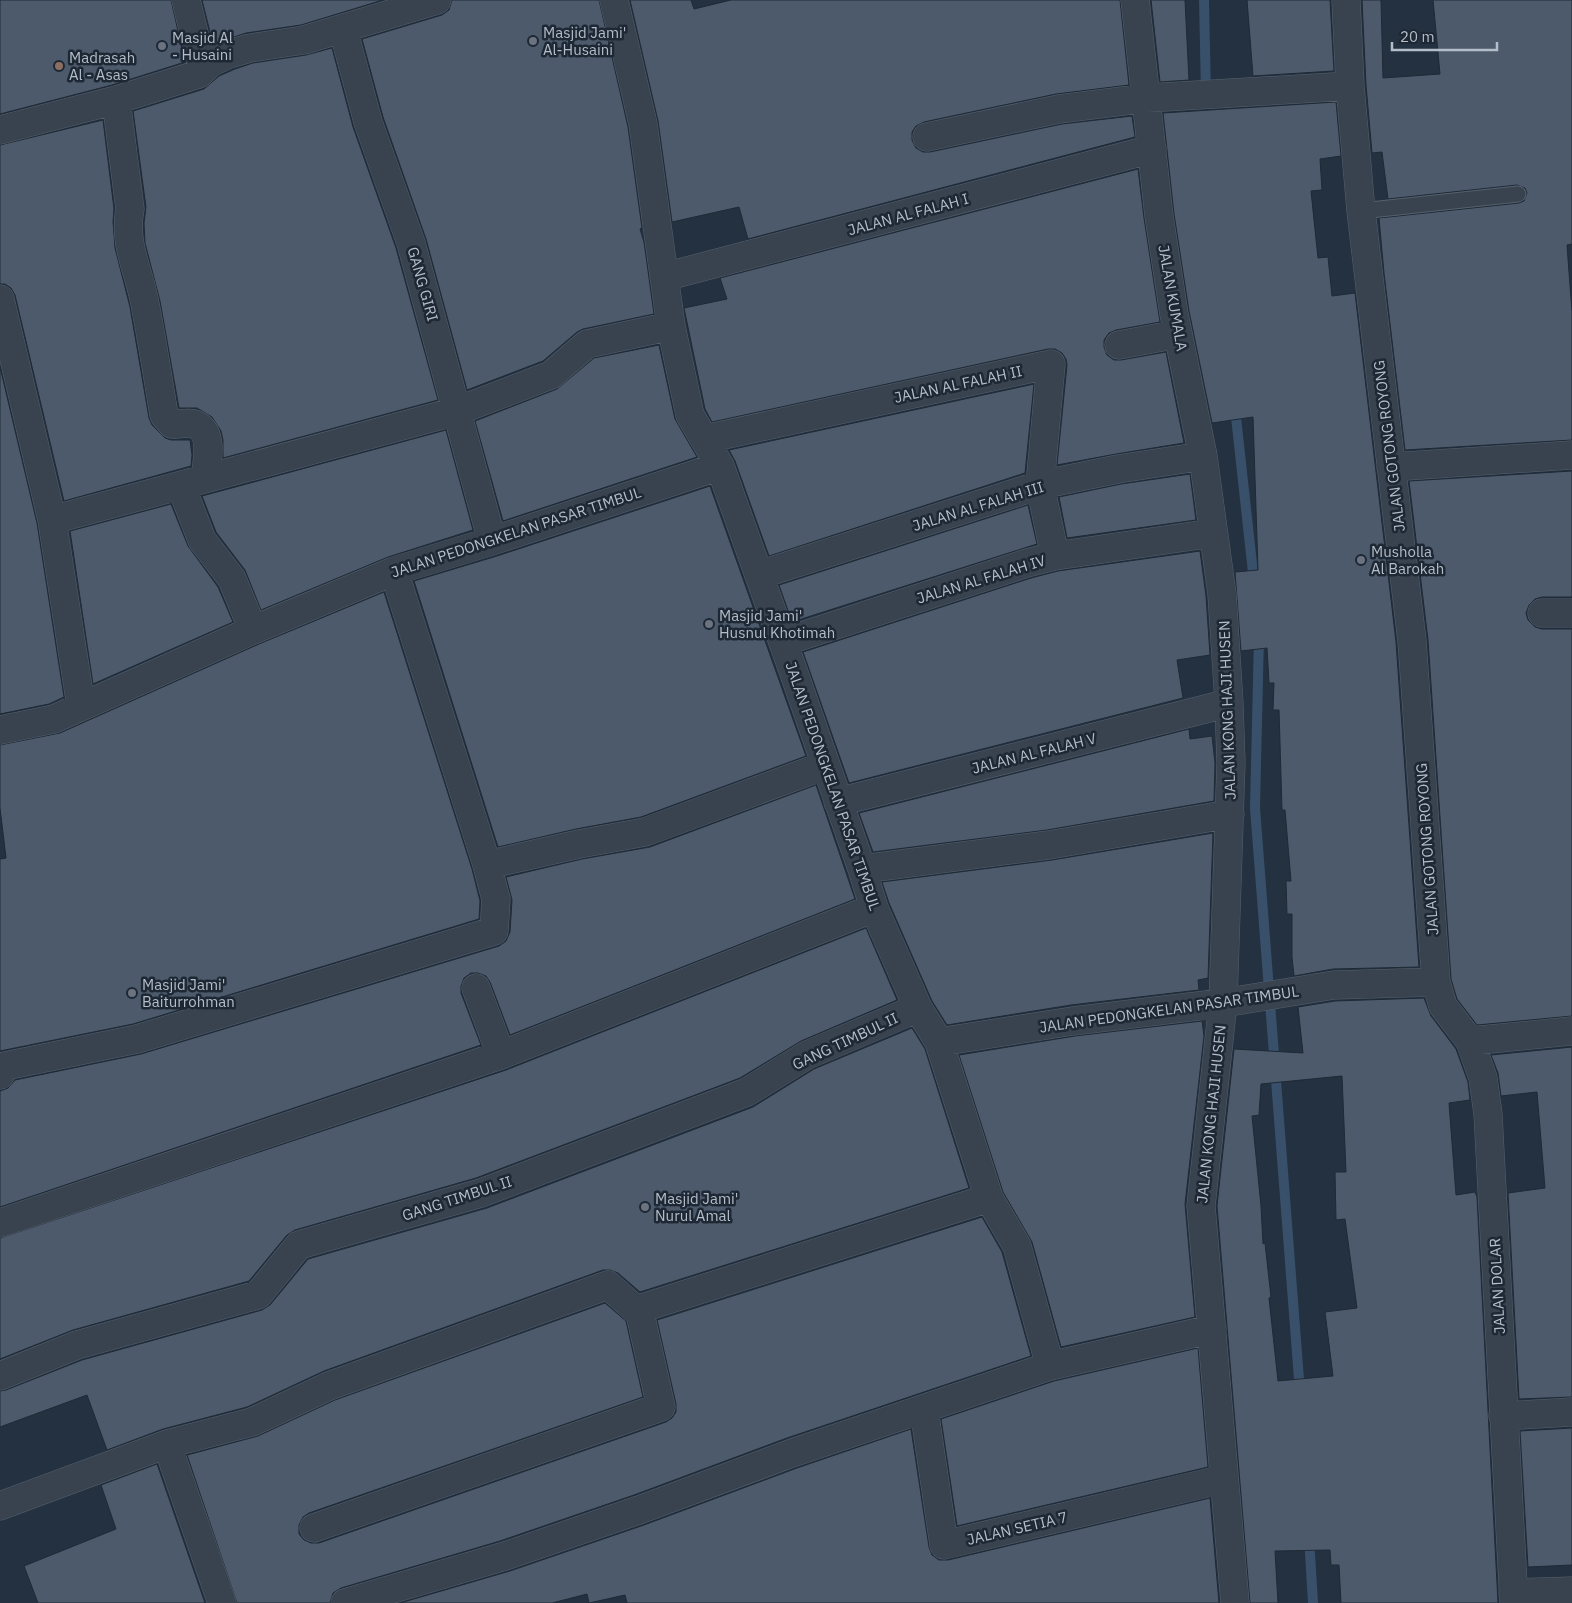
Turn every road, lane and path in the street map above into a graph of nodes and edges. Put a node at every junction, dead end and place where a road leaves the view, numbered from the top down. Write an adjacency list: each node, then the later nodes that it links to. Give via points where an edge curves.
1 (186, 0): 7 (street)
2 (437, 0): 6 (street)
3 (614, 0): 16 (street, via 643,124)
4 (1135, 0): 9 (street, JALAN KUMALA)
5 (1346, 0): 8 (street, JALAN GOTONG ROYONG)
6 (342, 29): 7 (street, via 304,40 229,54); 21 (street, GANG GIRI, via 368,122 412,243)
7 (203, 70): 10 (street)
8 (1350, 86): 9 (street); 15 (street, JALAN GOTONG ROYONG)
9 (1147, 98): 12 (street, via 1059,109); 13 (street, JALAN KUMALA)
10 (116, 100): 11 (street); 27 (street, via 130,209 128,241 145,301 164,415 170,422 198,426 206,434 208,453)
11 (0, 130)
12 (927, 137)
13 (1152, 149): 16 (street, JALAN AL FALAH I); 19 (street, JALAN KUMALA)
14 (1518, 194): 15 (lane)
15 (1361, 211): 26 (street, JALAN GOTONG ROYONG)
16 (664, 277): 18 (street)
17 (0, 301): 29 (street)
18 (671, 326): 21 (street, via 587,344 551,375); 22 (street, via 690,415)
19 (1178, 334): 20 (street); 24 (street, JALAN KUMALA)
20 (1120, 345)
21 (457, 411): 27 (street); 31 (street, GANG GIRI)
22 (705, 439): 25 (street); 28 (street, JALAN AL FALAH II, via 1051,364)
23 (1572, 455): 26 (street)
24 (1203, 456): 28 (street, JALAN AL FALAH III); 30 (street, JALAN KUMALA)
25 (720, 466): 31 (street, JALAN PEDONGKELAN PASAR TIMBUL); 34 (street, JALAN PEDONGKELAN PASAR TIMBUL)
26 (1391, 467): 49 (street, JALAN GOTONG ROYONG, via 1412,641)
27 (193, 482): 29 (street); 38 (street, via 202,540 232,579)
28 (1040, 485): 32 (street, JALAN AL FALAH II); 34 (street, JALAN AL FALAH III)
29 (52, 520): 41 (street)
30 (1212, 533): 32 (street, JALAN AL FALAH IV); 35 (street, JALAN KUMALA)
31 (492, 541): 33 (street, JALAN PEDONGKELAN PASAR TIMBUL)
32 (1055, 556): 39 (street, JALAN AL FALAH IV)
33 (394, 571): 38 (street, JALAN PEDONGKELAN PASAR TIMBUL); 46 (street)
34 (759, 576): 39 (street, JALAN PEDONGKELAN PASAR TIMBUL)
35 (1222, 594): 40 (street, JALAN KONG HAJI HUSEN)
36 (1572, 613): 37 (street)
37 (1542, 614)
38 (252, 630): 41 (street, JALAN PEDONGKELAN PASAR TIMBUL)
39 (783, 642): 43 (street, JALAN PEDONGKELAN PASAR TIMBUL)
40 (1229, 703): 44 (street, JALAN AL FALAH V); 45 (street, JALAN KONG HAJI HUSEN)
41 (81, 706): 42 (street, JALAN PEDONGKELAN PASAR TIMBUL, via 54,719)
42 (0, 730)
43 (826, 765): 44 (street, JALAN PEDONGKELAN PASAR TIMBUL); 46 (street, via 645,832)
44 (838, 802): 47 (street, JALAN PEDONGKELAN PASAR TIMBUL)
45 (1230, 814): 47 (street, via 1049,845); 51 (street, JALAN KONG HAJI HUSEN)
46 (487, 865): 57 (street, via 496,899 494,931 137,1039 5,1066)
47 (862, 870): 48 (street, JALAN PEDONGKELAN PASAR TIMBUL)
48 (874, 908): 52 (street, JALAN PEDONGKELAN PASAR TIMBUL); 56 (street)
49 (1436, 982): 51 (street, JALAN PEDONGKELAN PASAR TIMBUL, via 1334,985); 54 (street, JALAN DOLAR, via 1443,1006)
50 (476, 988): 56 (street)
51 (1227, 1003): 55 (street, JALAN PEDONGKELAN PASAR TIMBUL, via 1073,1021); 61 (street, JALAN KONG HAJI HUSEN, via 1201,1206)
52 (918, 1008): 55 (street, JALAN PEDONGKELAN PASAR TIMBUL); 63 (street, GANG TIMBUL II, via 807,1055 747,1092 481,1192 299,1245 258,1295 77,1345)
53 (1572, 1031): 54 (street)
54 (1470, 1041): 66 (street, JALAN DOLAR, via 1483,1078 1488,1114)
55 (939, 1042): 58 (street)
56 (501, 1055): 59 (street)
57 (0, 1075)
58 (989, 1198): 60 (street); 62 (street, via 1017,1246)
59 (0, 1222)
60 (639, 1310): 67 (street, via 608,1285 329,1386 252,1422); 70 (street, via 661,1407)
61 (1212, 1329): 62 (street); 68 (street, JALAN KONG HAJI HUSEN)
62 (1050, 1366): 64 (street)
63 (0, 1376)
64 (924, 1409): 68 (street, JALAN SETIA 7, via 944,1545); 74 (street, via 505,1556)
65 (1572, 1412): 66 (street)
66 (1503, 1416): 72 (street, JALAN DOLAR)
67 (167, 1444): 69 (street); 73 (street)
68 (1224, 1479): 75 (street, JALAN KONG HAJI HUSEN)
69 (0, 1506)
70 (314, 1528)
71 (1572, 1591): 72 (street)
72 (1514, 1598)
73 (222, 1603)
74 (345, 1603)
75 (1235, 1603)

